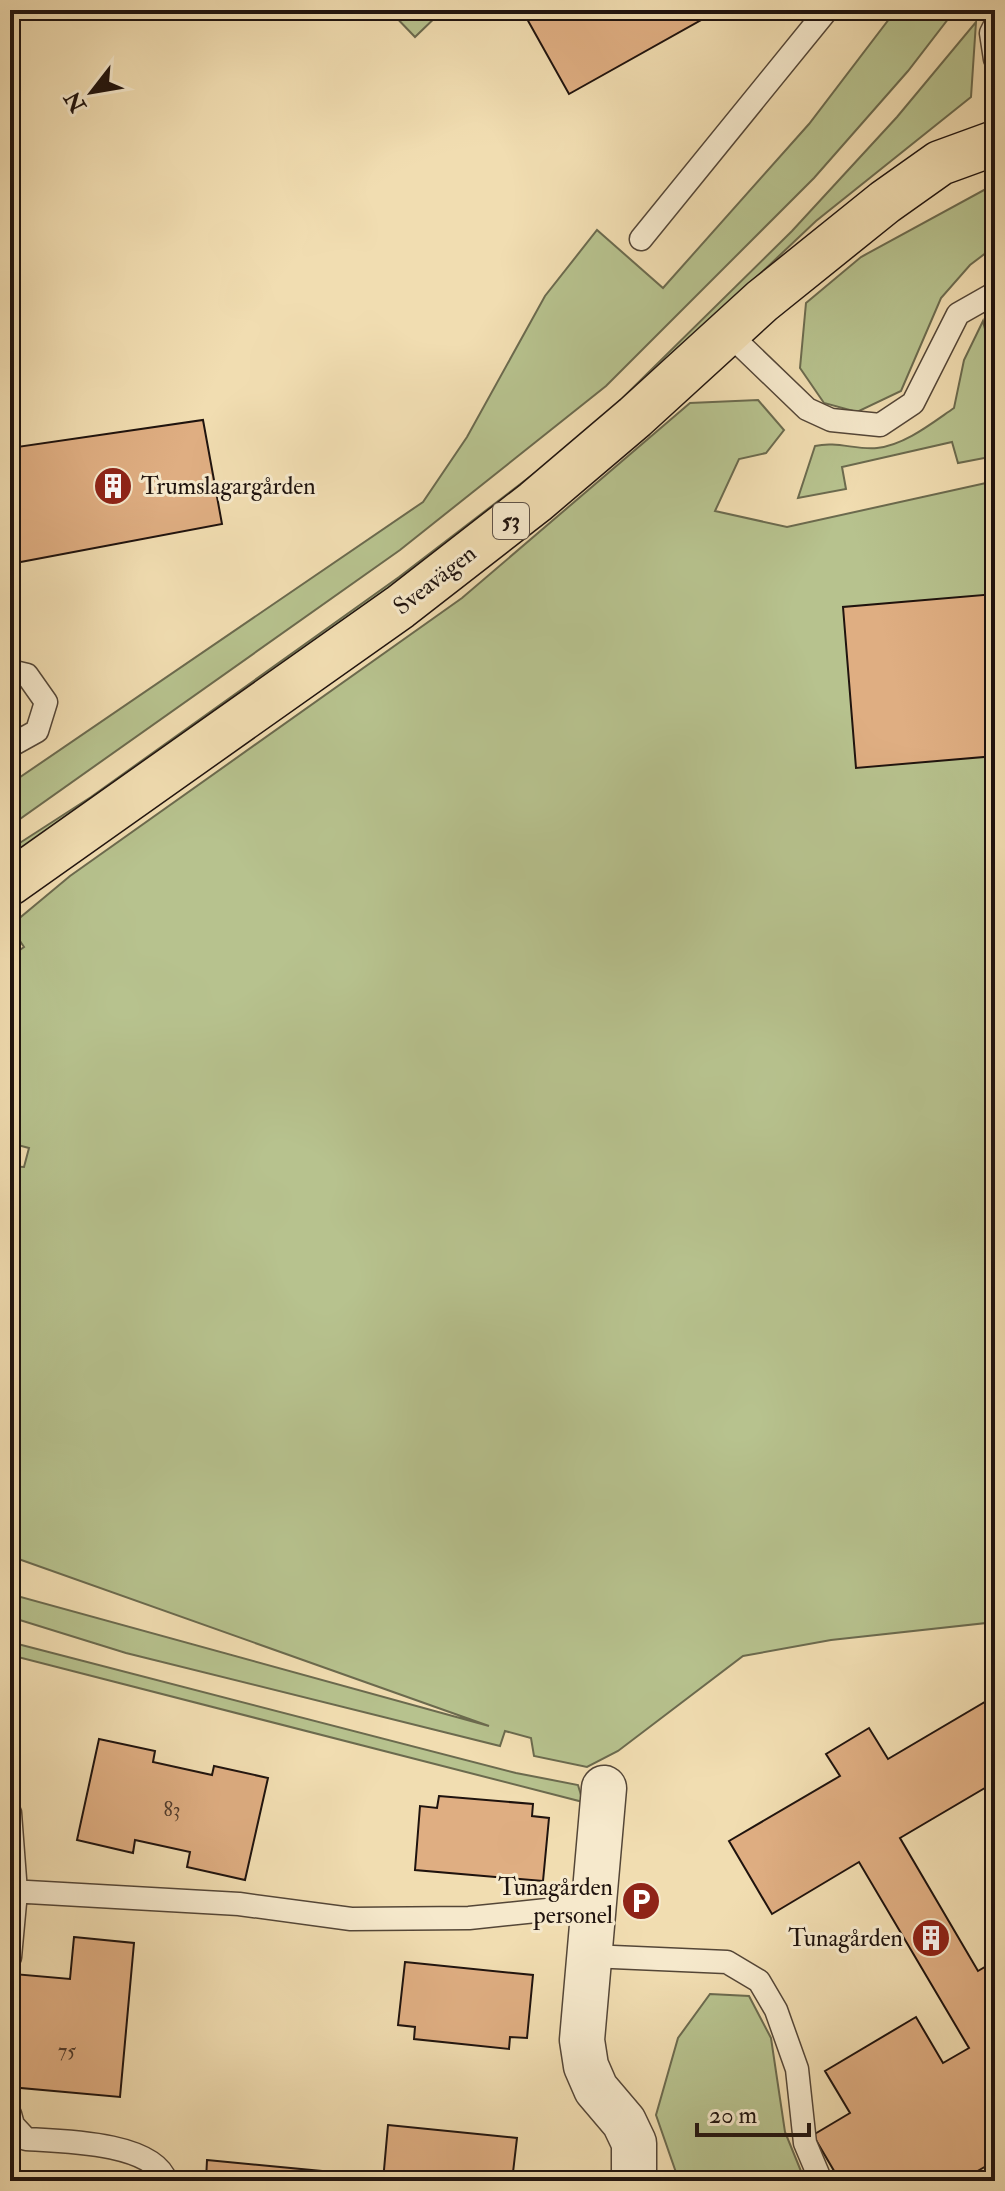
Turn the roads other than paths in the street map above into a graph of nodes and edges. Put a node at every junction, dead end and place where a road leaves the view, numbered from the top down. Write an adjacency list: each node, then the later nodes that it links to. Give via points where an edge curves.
1 (827, 10): 5 (lane)
2 (995, 25): 3 (lane)
3 (995, 59)
4 (995, 143): 7 (main road, Sveavägen / 53, via 940,163 885,202)
5 (641, 239)
6 (995, 293): 7 (lane, via 958,314 913,403 880,425 831,420 807,409)
7 (728, 333): 10 (main road, Sveavägen / 53, via 535,502 400,607)
8 (10, 671): 9 (lane, via 27,675 46,702 37,731)
9 (10, 746)
10 (10, 883)
11 (604, 1788): 14 (street)
12 (10, 1813): 13 (lane)
13 (13, 1892): 14 (lane, via 239,1904 351,1919 469,1918); 16 (lane)
14 (594, 1905): 15 (street)
15 (590, 1956): 19 (street, via 582,2040 586,2066 634,2143); 20 (lane, via 727,1962 759,1981 776,2010 797,2069 805,2143)
16 (10, 1957)
17 (10, 2116): 18 (lane, via 26,2139 102,2145 147,2160)
18 (166, 2181)
19 (634, 2181)
20 (821, 2181)

